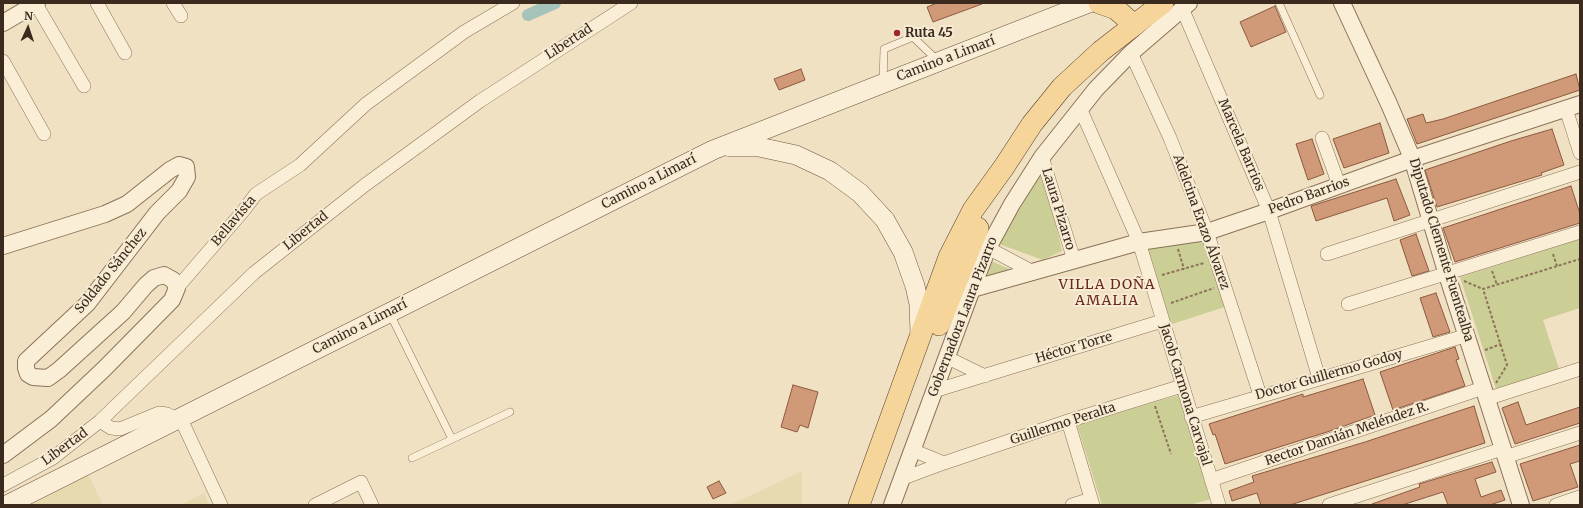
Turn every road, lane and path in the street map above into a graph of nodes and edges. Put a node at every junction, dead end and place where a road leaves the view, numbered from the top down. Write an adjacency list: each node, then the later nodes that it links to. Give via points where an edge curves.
1 (36, 3): 12 (street); 19 (street)
2 (97, 3): 14 (street)
3 (173, 3): 11 (street)
4 (513, 3): 51 (street, Bellavista, via 464,32 366,104 300,165 256,194)
5 (631, 3): 74 (street, Libertad, via 480,101 315,223 254,273)
6 (1089, 3): 17 (main road, Camino a Limarí)
7 (1099, 3): 13 (main road, via 1116,9)
8 (1279, 3): 20 (lane)
9 (1342, 3): 30 (street, Diputado Clemente Fuentealba)
10 (1166, 5): 13 (main road, Gobernadora Laura Pizarro); 15 (street, Gobernadora Laura Pizarro); 34 (street, Marcela Barrios)
11 (181, 16)
12 (3, 23)
13 (1134, 25): 31 (main road, Gobernadora Laura Pizarro, via 1062,87 1032,124)
14 (125, 53)
15 (1131, 53): 22 (street, Gobernadora Laura Pizarro); 36 (street, Adelcina Erazo Álvarez, via 1170,138)
16 (3, 60): 24 (street)
17 (939, 61): 18 (main road, Camino a Limarí); 18 (lane, via 913,37 884,49)
18 (883, 83): 23 (main road, Camino a Limarí)
19 (84, 86)
20 (1320, 95)
21 (1573, 107): 28 (street); 30 (street, Pedro Barrios)
22 (1080, 108): 29 (street, Gobernadora Laura Pizarro); 39 (street, Jacob Carmona Carvajal)
23 (776, 124): 26 (main road, Camino a Limarí); 27 (main road)
24 (44, 134)
25 (1322, 138): 33 (street)
26 (713, 150): 27 (main road, Camino a Limarí, via 744,147); 55 (main road, Camino a Limarí)
27 (778, 150): 57 (main road, Camino a Limarí, via 830,171 860,193 884,220 895,235 910,268 918,304)
28 (1580, 153)
29 (1042, 158): 41 (street, Gobernadora Laura Pizarro, via 1012,204); 44 (street, Laura Pizarro)
30 (1412, 158): 33 (street, Pedro Barrios); 35 (street, Diputado Clemente Fuentealba)
31 (1004, 167): 57 (main road, Gobernadora Laura Pizarro, via 973,210 949,257); 70 (main road, Gobernadora Laura Pizarro)
32 (1580, 172): 35 (street)
33 (1339, 185): 34 (street, Pedro Barrios)
34 (1269, 211): 36 (street, Pedro Barrios); 64 (street, Marcela Barrios)
35 (1431, 220): 42 (street); 48 (street, Diputado Clemente Fuentealba)
36 (1207, 232): 38 (street, Pedro Barrios); 68 (street, Adelcina Erazo Álvarez)
37 (1580, 232): 48 (street)
38 (1174, 237): 39 (street, Pedro Barrios); 46 (path)
39 (1139, 242): 44 (street, Pedro Barrios); 49 (street, Jacob Carmona Carvajal)
40 (3, 246): 51 (street, Soldado Sánchez, via 105,214 126,204 170,170 179,165 186,167 187,177 179,191 157,213 87,304 26,361 28,374 33,377 48,378 59,370 122,312 154,278 164,275 173,280)
41 (988, 248): 47 (street); 52 (street, Gobernadora Laura Pizarro)
42 (1327, 254)
43 (1580, 258): 59 (path, via 1483,289)
44 (1074, 260): 47 (street, Pedro Barrios)
45 (1211, 261): 46 (path)
46 (1184, 269): 49 (path)
47 (1033, 272): 52 (street, Pedro Barrios)
48 (1447, 275): 53 (street); 58 (street, Diputado Clemente Fuentealba)
49 (1150, 280): 54 (street, Jacob Carmona Carvajal)
50 (1219, 286): 54 (path)
51 (177, 288): 81 (street, Bellavista, via 172,300 104,369 51,419)
52 (972, 289): 61 (street, Gobernadora Laura Pizarro)
53 (1348, 304)
54 (1158, 307): 56 (street, Jacob Carmona Carvajal)
55 (389, 312): 73 (main road, Camino a Limarí); 77 (lane)
56 (1162, 321): 63 (street, Héctor Torre); 65 (street, Jacob Carmona Carvajal)
57 (920, 334): 70 (main road); 95 (main road, Gobernadora Laura Pizarro)
58 (1468, 336): 60 (street, Diputado Clemente Fuentealba); 64 (street, Doctor Guillermo Godoy)
59 (1501, 344): 60 (path); 67 (path, via 1507,365)
60 (1473, 354): 67 (street, Diputado Clemente Fuentealba)
61 (946, 357): 63 (street); 66 (street, Gobernadora Laura Pizarro)
62 (1580, 369): 67 (street, Rector Damián Meléndez R.)
63 (985, 376): 66 (street, Héctor Torre)
64 (1319, 378): 68 (street, Doctor Guillermo Godoy)
65 (1182, 386): 69 (street, Guillermo Peralta); 72 (street, Jacob Carmona Carvajal)
66 (934, 391): 78 (street, Gobernadora Laura Pizarro)
67 (1485, 394): 79 (street, Diputado Clemente Fuentealba); 85 (street, Rector Damián Meléndez R.)
68 (1260, 395): 72 (street, Doctor Guillermo Godoy)
69 (1152, 396): 75 (street, Guillermo Peralta); 80 (path)
70 (908, 403): 96 (main road, Gobernadora Laura Pizarro)
71 (510, 412): 77 (lane)
72 (1192, 417): 85 (street, Jacob Carmona Carvajal)
73 (178, 418): 74 (street, via 159,413 120,429 111,428); 91 (main road, Camino a Limarí); 92 (street)
74 (100, 421): 86 (street, Libertad, via 53,458)
75 (1068, 421): 83 (street, Guillermo Peralta); 89 (street)
76 (1580, 433): 79 (street)
77 (452, 439): 82 (lane)
78 (912, 450): 83 (street); 84 (street, Gobernadora Laura Pizarro)
79 (1504, 453): 99 (street); 100 (street, Diputado Clemente Fuentealba)
80 (1171, 454)
81 (3, 456)
82 (412, 458)
83 (944, 463): 84 (street, Guillermo Peralta)
84 (901, 479): 97 (street, Gobernadora Laura Pizarro)
85 (1211, 480): 90 (street, Jacob Carmona Carvajal)
86 (3, 485)
87 (1580, 497): 101 (street)
88 (328, 502): 93 (street); 94 (street, via 362,482)
89 (1092, 502): 98 (street)
90 (1216, 504)
91 (6, 505)
92 (222, 505)
93 (315, 505)
94 (372, 505)
95 (859, 505)
96 (871, 505)
97 (892, 505)
98 (1072, 505)
99 (1328, 505)
100 (1521, 505)
101 (1556, 505)

